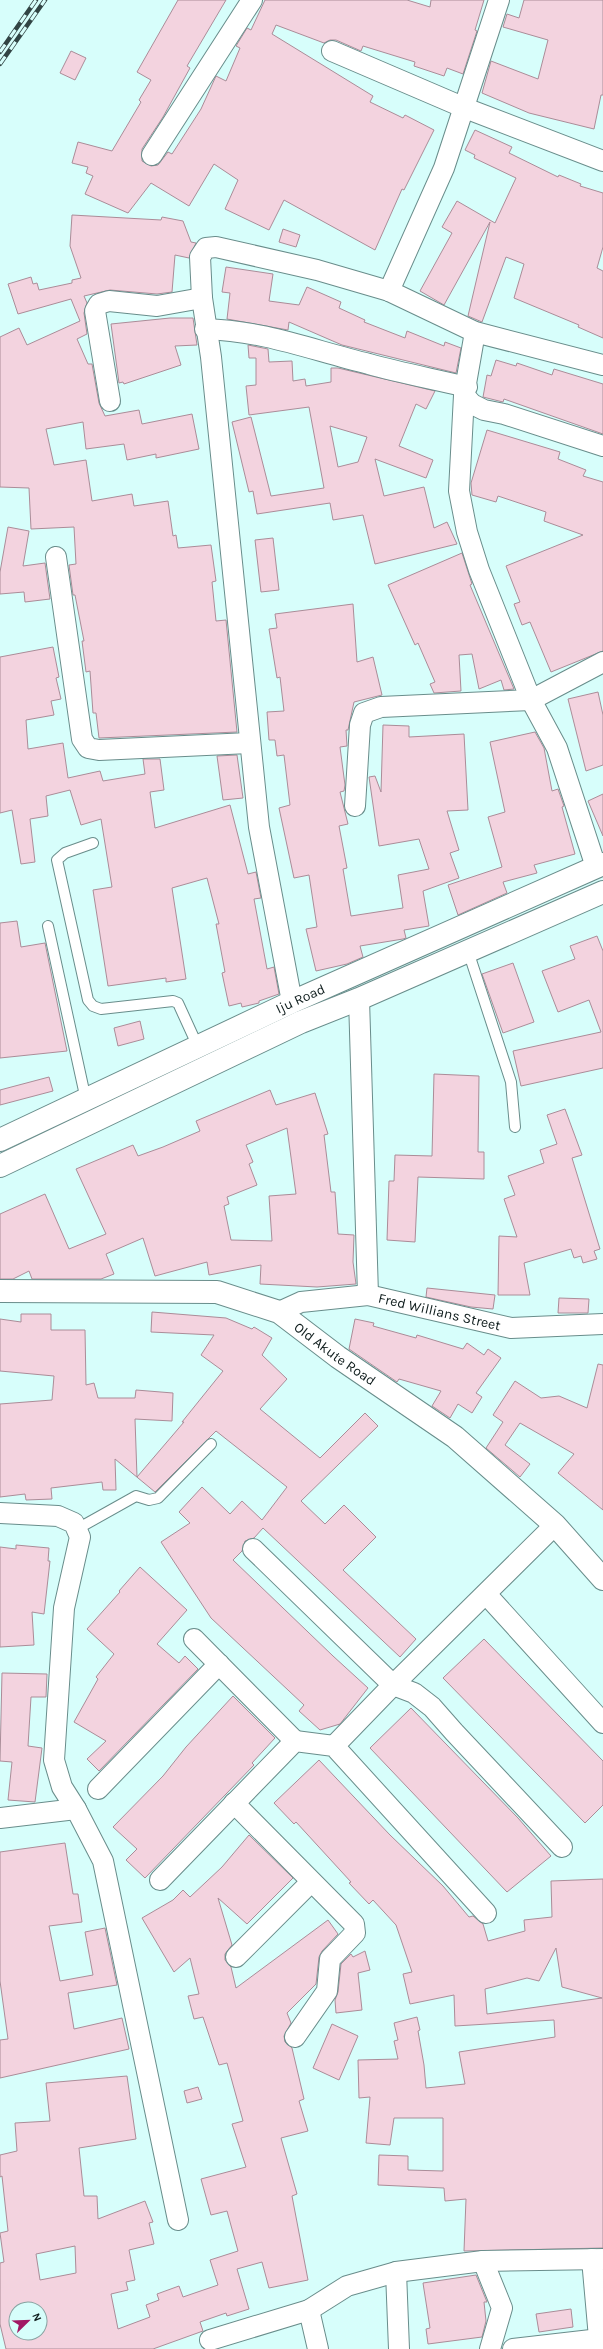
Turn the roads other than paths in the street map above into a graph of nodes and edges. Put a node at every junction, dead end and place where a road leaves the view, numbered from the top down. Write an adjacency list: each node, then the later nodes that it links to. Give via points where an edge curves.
1 (252, 0): 5 (street)
2 (499, 0): 4 (street)
3 (332, 51): 4 (street)
4 (465, 108): 6 (street); 7 (street, via 444,168)
5 (152, 155)
6 (603, 161)
7 (389, 290): 8 (street, via 317,270 216,247 206,248 200,257); 10 (street)
8 (202, 298): 9 (street); 13 (street, via 157,306 109,301 99,304 95,312)
9 (205, 329): 12 (street, via 238,330 283,339); 18 (street, via 211,357)
10 (475, 332): 11 (street); 12 (street)
11 (603, 366)
12 (466, 391): 14 (street, via 472,404 484,410); 17 (street, via 459,491 467,532 479,570)
13 (110, 401)
14 (603, 446)
15 (56, 557): 18 (street, via 82,739 88,748 99,750)
16 (603, 662): 17 (street)
17 (531, 700): 19 (street, via 381,707 364,713 360,726); 21 (street, via 557,748)
18 (249, 743): 26 (street, via 259,827)
19 (355, 806)
20 (93, 843): 27 (lane, via 65,853 57,860 88,1000 93,1006 101,1009 173,1001 178,1004)
21 (600, 865): 26 (main road, Iju Road)
22 (603, 892): 24 (main road, Iju Road)
23 (48, 926): 29 (lane)
24 (468, 951): 25 (main road, Iju Road); 30 (lane, via 511,1082)
25 (359, 999): 28 (main road, Iju Road, via 301,1022); 34 (street)
26 (292, 1002): 27 (main road, Iju Road)
27 (198, 1047): 28 (lane); 29 (main road, Iju Road)
28 (206, 1067): 32 (main road, Iju Road)
29 (86, 1100): 31 (main road, Iju Road)
30 (515, 1127)
31 (0, 1140)
32 (0, 1166)
33 (0, 1291): 35 (main road, Old Akute Road, via 217,1292)
34 (368, 1296): 35 (street, Fred Willians Street, via 301,1302); 36 (street, Fred Willians Street, via 511,1328)
35 (279, 1312): 39 (main road, Old Akute Road, via 338,1357 455,1436)
36 (603, 1324)
37 (211, 1444): 40 (lane, via 158,1498 149,1500 136,1496)
38 (0, 1513): 40 (street, via 58,1516 74,1523)
39 (555, 1525): 42 (main road, Old Akute Road); 43 (street)
40 (77, 1529): 52 (street, via 80,1537 64,1608 54,1760 62,1787)
41 (253, 1549): 46 (street)
42 (603, 1579)
43 (486, 1594): 46 (street); 47 (street)
44 (194, 1639): 45 (street)
45 (219, 1664): 48 (street); 50 (street)
46 (393, 1685): 49 (street); 54 (street, via 414,1693 432,1707)
47 (603, 1723)
48 (296, 1741): 49 (street); 51 (street)
49 (334, 1746): 57 (street)
50 (98, 1789)
51 (234, 1803): 55 (street); 56 (street)
52 (76, 1809): 53 (street); 60 (street, via 103,1861)
53 (0, 1818)
54 (562, 1847)
55 (160, 1880)
56 (311, 1882): 58 (street); 59 (street, via 354,1924 355,1933 330,1959 327,1991)
57 (486, 1913)
58 (236, 1957)
59 (295, 2037)
60 (178, 2220)
61 (598, 2259): 62 (street); 66 (street)
62 (483, 2261): 63 (street); 69 (street, via 502,2308)
63 (396, 2272): 64 (street, via 347,2286); 68 (street)
64 (309, 2310): 65 (street); 67 (street)
65 (210, 2340)
66 (600, 2344): 70 (street)
67 (318, 2349)
68 (400, 2349)
69 (490, 2349)
70 (513, 2349)

